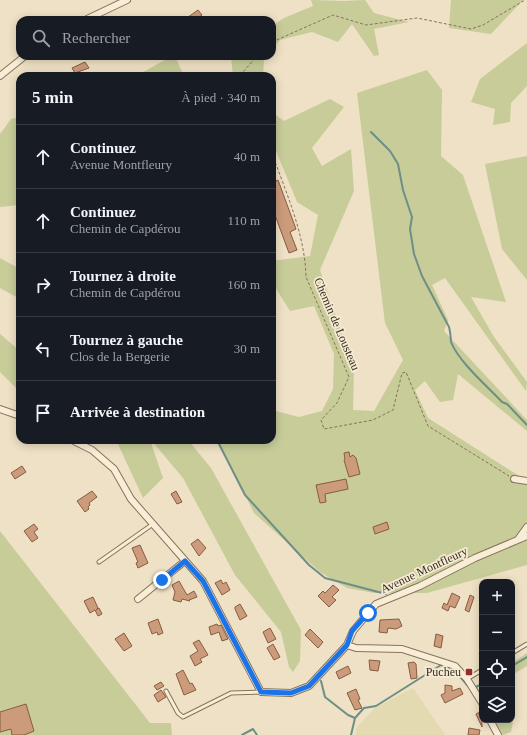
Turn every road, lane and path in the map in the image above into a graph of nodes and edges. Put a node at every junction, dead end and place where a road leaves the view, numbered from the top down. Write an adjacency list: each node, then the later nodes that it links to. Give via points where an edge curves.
1 (127, 0): 3 (street)
2 (525, 0): 4 (path, via 483,25 471,29 417,18 366,25 332,15)
3 (93, 16)
4 (276, 40)
5 (20, 60): 8 (street)
6 (254, 60): 7 (path)
7 (244, 72)
8 (0, 76)
9 (276, 165): 13 (path, Chemin de Lousteau, via 300,236 306,277 349,377 337,403 321,420 324,429 373,420 394,410 402,373 406,372 428,426)
10 (0, 409): 11 (street)
11 (16, 415)
12 (80, 444): 15 (street, via 92,450 114,469 131,499)
13 (514, 479): 14 (street)
14 (527, 482)
15 (153, 524): 19 (street); 20 (lane)
16 (527, 527): 18 (street)
17 (527, 536): 18 (street, Avenue Montfleury)
18 (518, 539): 23 (street, Avenue Montfleury, via 376,604 352,631)
19 (185, 561): 21 (street); 28 (street, via 203,581)
20 (99, 562)
21 (138, 599)
22 (527, 644): 24 (lane)
23 (347, 645): 26 (street, via 356,648 402,649 456,666); 28 (street, Avenue Montfleury, via 309,686 291,693)
24 (515, 651)
25 (479, 672): 26 (lane)
26 (467, 678): 29 (street)
27 (166, 691): 28 (lane, via 183,717 231,694)
28 (261, 692)
29 (479, 699)
30 (492, 723): 31 (street)
31 (498, 735)

